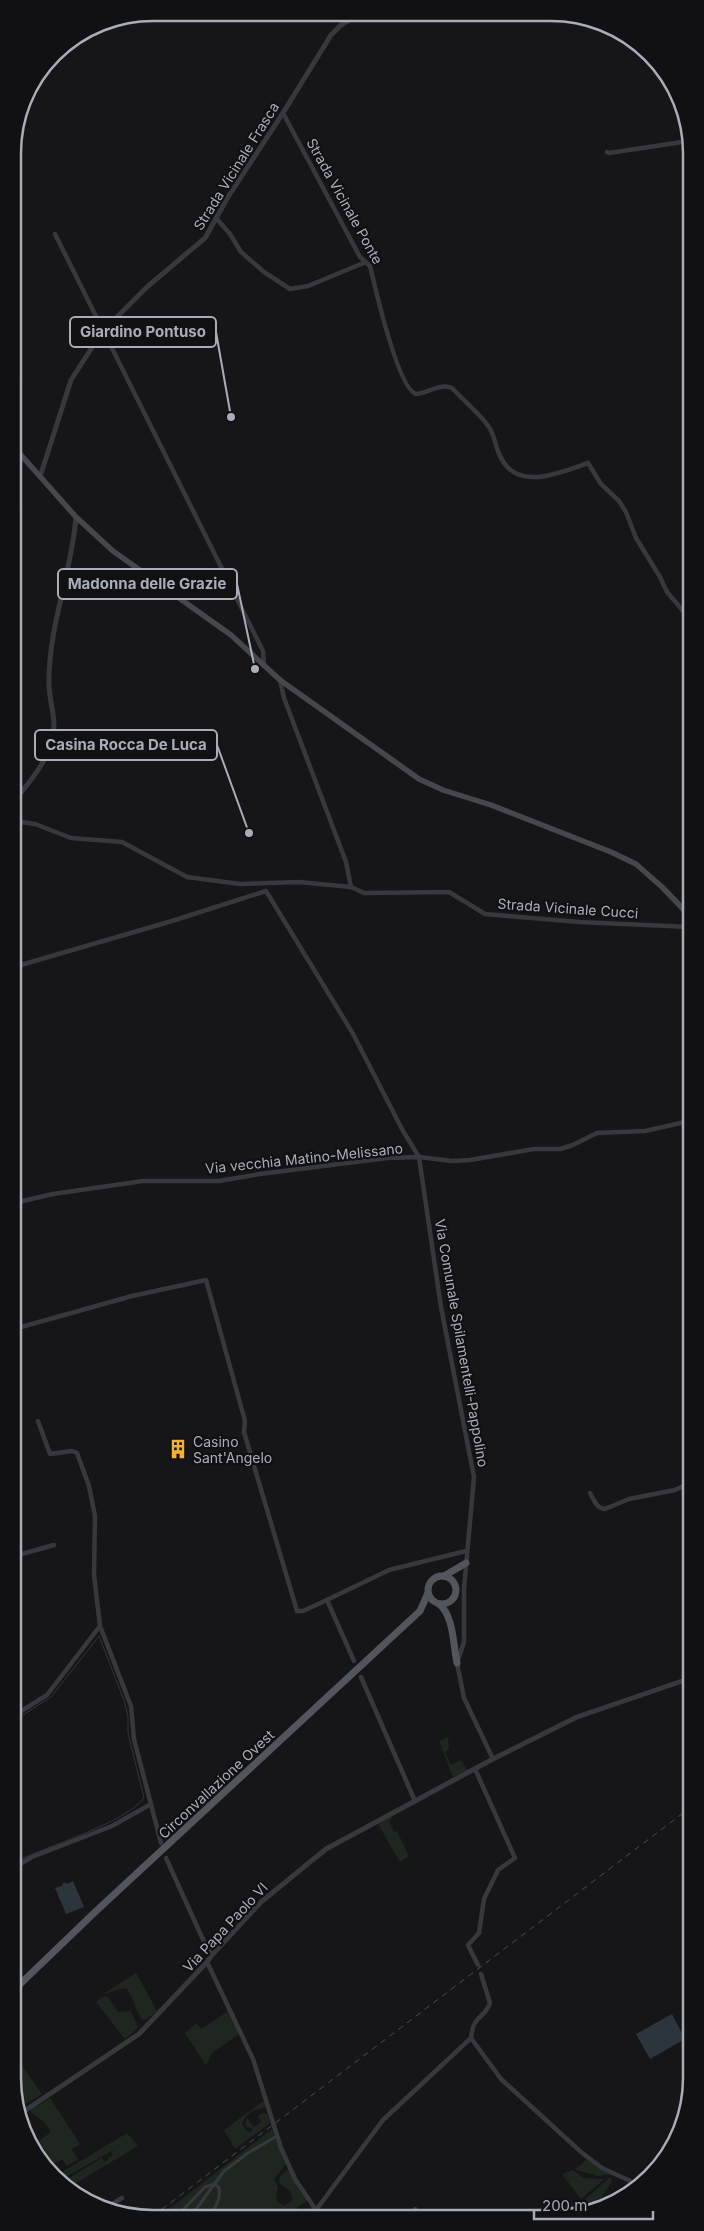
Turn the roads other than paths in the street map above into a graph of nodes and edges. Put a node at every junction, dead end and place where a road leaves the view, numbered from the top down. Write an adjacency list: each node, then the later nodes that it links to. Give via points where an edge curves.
1 (348, 21): 2 (street, Strada Vicinale Frasca, via 331,35)
2 (284, 113): 5 (street, Strada Vicinale Frasca); 7 (street, Strada Vicinale Ponte, via 360,257)
3 (682, 141): 4 (street)
4 (607, 152)
5 (216, 218): 7 (street, via 241,252 290,289 308,286); 8 (street, Strada Vicinale Frasca, via 205,238 147,287)
6 (55, 234): 8 (street)
7 (366, 262): 12 (street, Strada Vicinale Ponte, via 370,266 396,360 411,393 422,394 447,386 452,388 490,429 504,463 530,478 542,478 588,463 601,484 626,512 636,538 667,592)
8 (102, 332): 10 (street, Strada Vicinale Frasca, via 71,380); 13 (street, via 263,651)
9 (22, 456): 10 (main road)
10 (40, 478): 11 (main road)
11 (76, 517): 13 (main road, via 113,551 231,635); 15 (street, via 48,681 55,727 38,771)
12 (683, 611)
13 (264, 666): 14 (main road)
14 (280, 680): 17 (street); 18 (main road, via 419,779 531,820 636,864)
15 (22, 791)
16 (22, 822): 17 (street, Strada Vicinale Cucci, via 72,838 122,842 187,877 240,884 299,882)
17 (351, 887): 19 (street, Strada Vicinale Cucci, via 364,893 449,892 485,914)
18 (683, 908)
19 (683, 927)
20 (22, 965): 22 (street, via 266,891 352,1032)
21 (682, 1123): 22 (street, Via vecchia Matino-Melissano, via 645,1131 597,1134 560,1149 470,1160)
22 (419, 1157): 23 (street, Via vecchia Matino-Melissano, via 343,1163 219,1181 166,1179 117,1183); 29 (street, Via Comunale Spilamentelli-Pappolino, via 441,1308 474,1477)
23 (21, 1202)
24 (21, 1327): 36 (street, via 132,1296 206,1280 245,1421 244,1432 297,1611)
25 (38, 1421): 41 (street, via 50,1454 77,1452 89,1486 95,1516 94,1575)
26 (682, 1487): 27 (street, via 629,1499 605,1509 596,1504)
27 (590, 1493)
28 (54, 1545): 30 (street)
29 (466, 1551): 31 (street, Via Comunale Spilamentelli-Pappolino); 36 (street, via 389,1570)
30 (21, 1554)
31 (466, 1564): 32 (main road); 43 (street, via 464,1642)
32 (457, 1568): 33 (main road); 34 (main road)
33 (444, 1576): 34 (main road); 35 (main road, via 431,1580)
34 (452, 1581): 37 (main road, via 456,1590)
35 (428, 1593): 38 (main road); 39 (main road, Circonvallazione Ovest)
36 (327, 1600): 42 (street)
37 (450, 1602): 38 (main road); 40 (main road)
38 (437, 1603): 39 (main road); 40 (main road)
39 (420, 1611): 58 (main road, Circonvallazione Ovest)
40 (449, 1618): 43 (main road)
41 (100, 1626): 46 (street, via 47,1694); 50 (street, via 131,1706 134,1739)
42 (354, 1661)
43 (457, 1663): 47 (street, via 464,1698)
44 (361, 1677): 49 (street)
45 (682, 1681): 47 (street, Via Papa Paolo VI, via 577,1717)
46 (21, 1711)
47 (493, 1759): 48 (street, Via Papa Paolo VI)
48 (475, 1769): 49 (street, Via Papa Paolo VI); 56 (street, via 515,1858 498,1870 484,1899 479,1933 468,1945)
49 (415, 1801): 54 (street, Via Papa Paolo VI, via 326,1849 306,1864 261,1902)
50 (150, 1804): 51 (street); 53 (street, via 112,1826)
51 (160, 1842)
52 (166, 1858): 54 (street)
53 (21, 1863)
54 (212, 1955): 55 (street, Via Papa Paolo VI)
55 (207, 1962): 60 (street, Via Papa Paolo VI, via 139,2034); 61 (street, via 253,2058)
56 (478, 1965)
57 (481, 1974): 59 (street, via 490,2003 474,2022)
58 (21, 1983)
59 (471, 2038): 62 (street, via 501,2079 581,2152 602,2168); 70 (street, via 383,2120)
60 (26, 2110)
61 (277, 2136): 63 (street, via 235,2162 220,2174); 69 (street, via 295,2178)
62 (632, 2182)
63 (214, 2184): 66 (street, via 202,2189); 67 (street); 68 (street, via 219,2188 219,2197)
64 (122, 2198): 65 (street)
65 (113, 2203)
66 (182, 2210)
67 (195, 2210)
68 (213, 2210)
69 (314, 2210)
70 (318, 2210)

